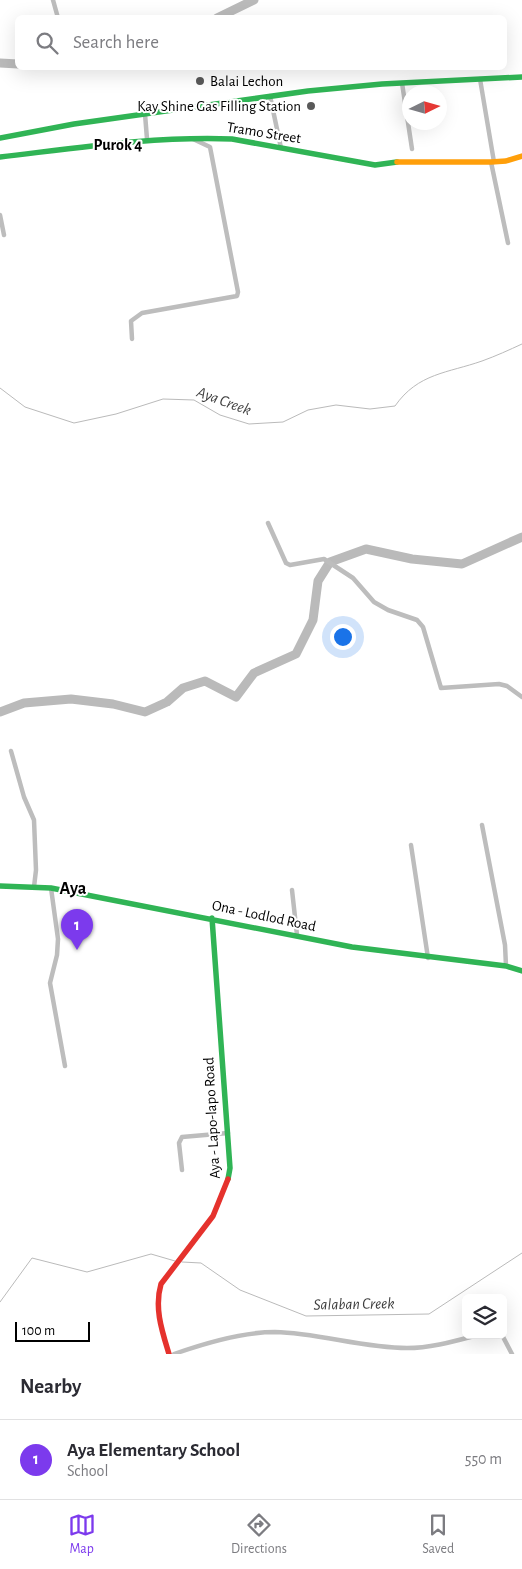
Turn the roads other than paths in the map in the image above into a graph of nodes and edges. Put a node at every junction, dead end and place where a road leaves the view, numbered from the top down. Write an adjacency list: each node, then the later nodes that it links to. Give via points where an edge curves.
1 (53, 0): 2 (street)
2 (57, 15)
3 (522, 77): 4 (main road)
4 (480, 79): 5 (main road); 15 (street)
5 (402, 83): 6 (main road); 12 (street)
6 (270, 96): 7 (main road); 11 (street)
7 (145, 114): 8 (main road); 10 (street)
8 (0, 138)
9 (192, 138): 10 (main road, Tramo Street); 11 (main road, Tramo Street, via 232,139); 19 (street, via 210,148 237,296 142,313 131,321)
10 (147, 139): 14 (main road, Tramo Street)
11 (281, 148): 15 (main road, Tramo Street, via 375,165 386,162)
12 (412, 148)
13 (522, 156): 15 (main road, Tramo Street)
14 (0, 157)
15 (492, 162): 18 (street)
16 (0, 215): 17 (street)
17 (4, 235)
18 (508, 242)
19 (132, 339)
20 (268, 523): 21 (street, via 286,563 324,559 353,578 374,602 417,620 423,627 441,688 500,684)
21 (522, 697)
22 (11, 751): 26 (street, via 34,820)
23 (482, 825): 32 (street, via 505,945)
24 (411, 845): 31 (street)
25 (0, 886): 26 (main road, Ona - Lodlod Road)
26 (34, 887): 27 (main road, Ona - Lodlod Road)
27 (51, 888): 29 (main road, Ona - Lodlod Road); 34 (street, via 58,939 51,990)
28 (292, 890): 30 (street)
29 (212, 918): 30 (main road, Ona - Lodlod Road); 35 (main road, Aya - Lapo-lapo Road)
30 (297, 935): 31 (main road, Ona - Lodlod Road)
31 (428, 958): 32 (main road, Ona - Lodlod Road)
32 (506, 966): 33 (main road, Ona - Lodlod Road)
33 (522, 971)
34 (65, 1066)
35 (228, 1133): 36 (street, via 182,1137 179,1143); 39 (main road, Aya - Lapo-lapo Road, via 230,1168 224,1196 199,1237 164,1278 159,1291 159,1309)
36 (182, 1170)
37 (462, 1339): 40 (street, via 435,1346 406,1348 273,1332 231,1338)
38 (504, 1339): 41 (street)
39 (169, 1354)
40 (174, 1354)
41 (512, 1354)

